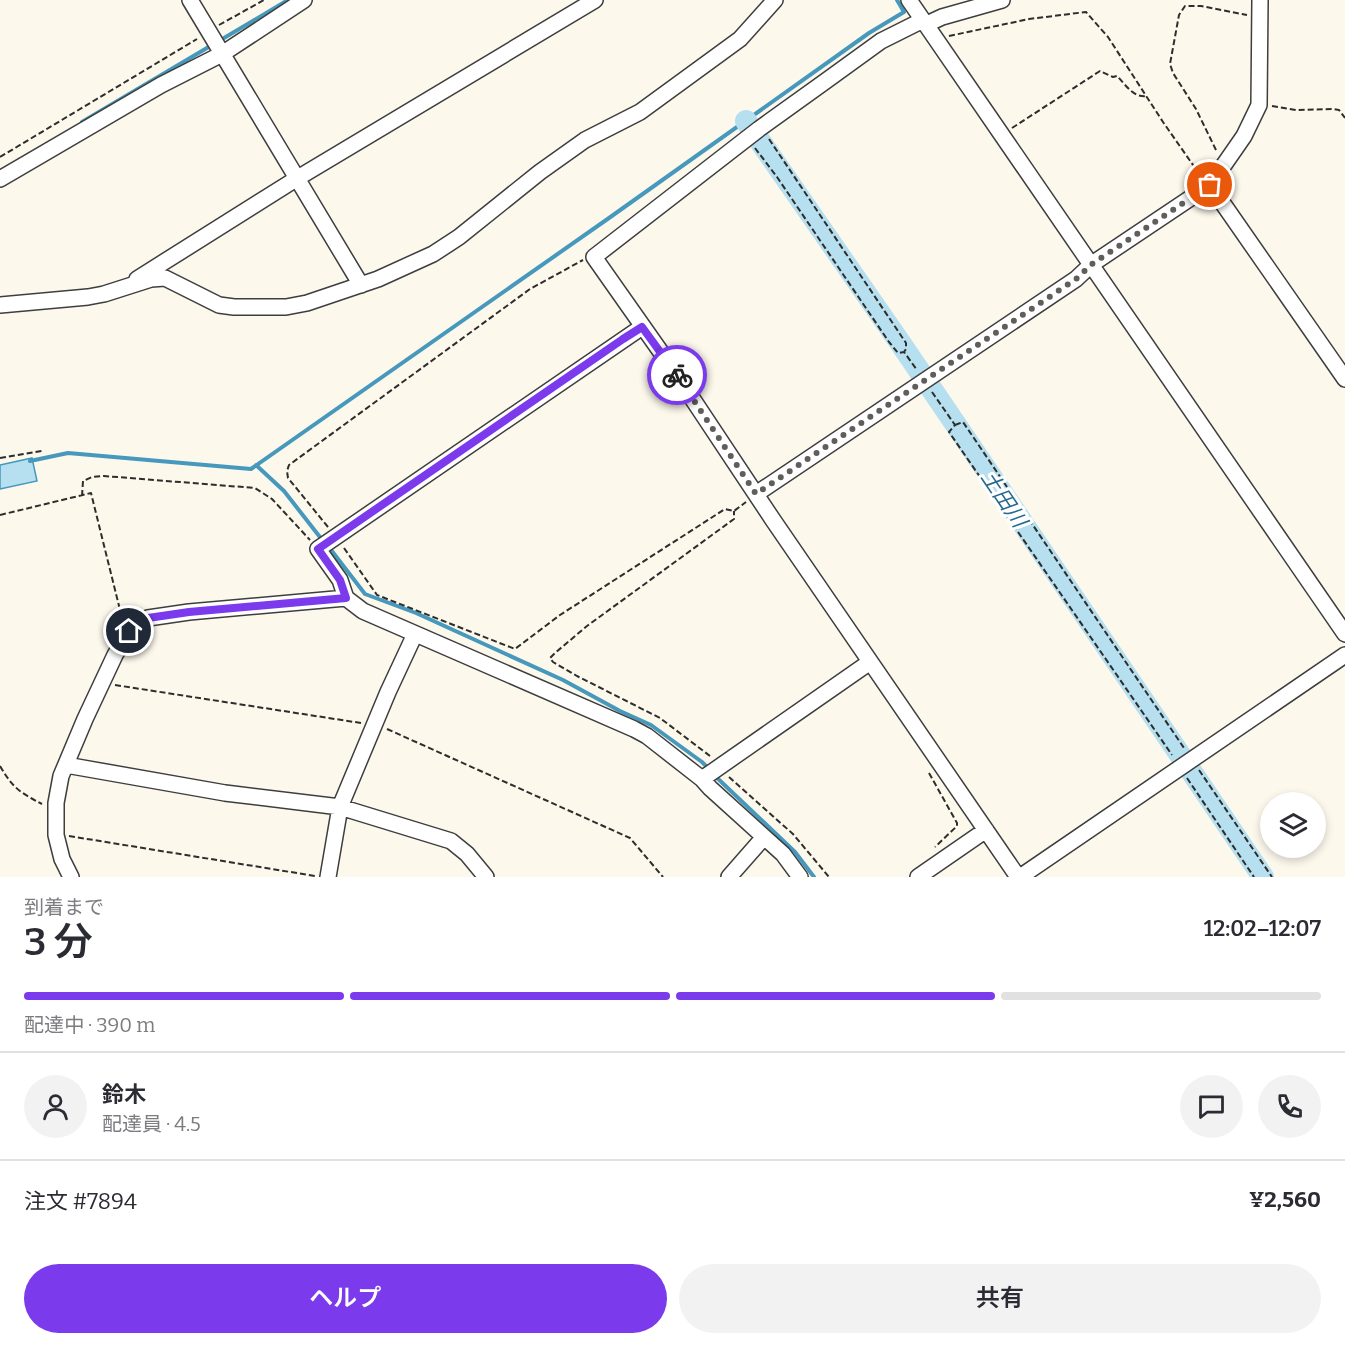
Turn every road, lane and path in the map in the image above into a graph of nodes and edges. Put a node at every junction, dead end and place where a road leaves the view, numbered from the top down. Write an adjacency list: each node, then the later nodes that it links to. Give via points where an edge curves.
1 (190, 0): 11 (street)
2 (264, 0): 11 (path)
3 (304, 0): 13 (street)
4 (595, 0): 23 (street)
5 (775, 0): 27 (street, via 740,39 718,56 640,112 576,146 459,237 433,254)
6 (909, 0): 10 (street)
7 (1002, 0): 10 (street)
8 (1260, 0): 9 (street)
9 (1261, 17): 15 (street); 21 (path, via 1201,6 1185,6 1179,15 1170,64)
10 (925, 22): 12 (street); 17 (street, via 881,41)
11 (209, 32): 13 (street); 20 (path)
12 (938, 40): 14 (path, via 1018,21 1086,12); 18 (street)
13 (222, 54): 22 (street); 23 (street)
14 (1147, 96): 18 (path, via 1133,93 1117,76 1101,71); 24 (path)
15 (1258, 105): 16 (path, via 1333,109); 21 (street, via 1244,136)
16 (1345, 118)
17 (763, 132): 19 (street); 31 (path, via 906,343)
18 (1002, 134): 26 (street)
19 (748, 142): 25 (street); 31 (path, via 777,177 889,342 898,353)
20 (0, 158)
21 (1226, 161): 24 (street)
22 (0, 178)
23 (296, 179): 27 (street); 28 (street)
24 (1209, 186): 26 (street); 33 (street)
25 (594, 257): 30 (street); 41 (path, via 530,289 289,465 288,478)
26 (1092, 264): 32 (street); 46 (street)
27 (361, 285): 28 (street, via 307,303 276,307 219,305 165,278)
28 (124, 287): 29 (street, via 88,297)
29 (0, 305)
30 (642, 327): 37 (street); 41 (street)
31 (904, 352): 32 (path)
32 (924, 379): 34 (path); 37 (street)
33 (1345, 379)
34 (955, 425): 51 (path, via 963,422); 51 (path, via 949,432)
35 (42, 451): 36 (path)
36 (0, 458)
37 (756, 494): 39 (path); 48 (street)
38 (82, 496): 40 (path); 42 (path, via 82,481 92,477 255,488 272,499); 44 (path, via 91,493)
39 (734, 511): 41 (path, via 725,508 697,525 515,649 377,595); 53 (path, via 734,519 587,626 550,658 576,676 660,718)
40 (0, 515)
41 (335, 537): 42 (street)
42 (318, 549): 43 (street, via 340,580)
43 (346, 598): 44 (street, via 148,618); 45 (street, via 363,611)
44 (129, 631): 52 (street)
45 (415, 634): 50 (street); 56 (street, via 634,729)
46 (1345, 634)
47 (1345, 655): 51 (street)
48 (870, 662): 53 (street); 59 (street)
49 (115, 685): 50 (path)
50 (374, 725): 57 (street); 67 (path, via 630,838)
51 (1186, 764): 72 (street); 73 (path); 74 (path)
52 (66, 765): 57 (street, via 225,794); 58 (street)
53 (720, 765): 56 (street); 70 (path, via 793,834)
54 (926, 765): 62 (path, via 957,823)
55 (0, 766): 58 (path, via 11,785 22,794)
56 (702, 779): 61 (street)
57 (340, 807): 65 (street); 66 (street, via 451,841)
58 (56, 808): 60 (street)
59 (986, 830): 71 (street); 72 (street)
60 (56, 835): 63 (street); 64 (path)
61 (764, 837): 68 (street); 69 (street)
62 (935, 848)
63 (70, 877)
64 (317, 877)
65 (328, 877)
66 (486, 877)
67 (663, 877)
68 (729, 877)
69 (800, 877)
70 (829, 877)
71 (918, 877)
72 (1019, 877)
73 (1254, 877)
74 (1272, 877)

